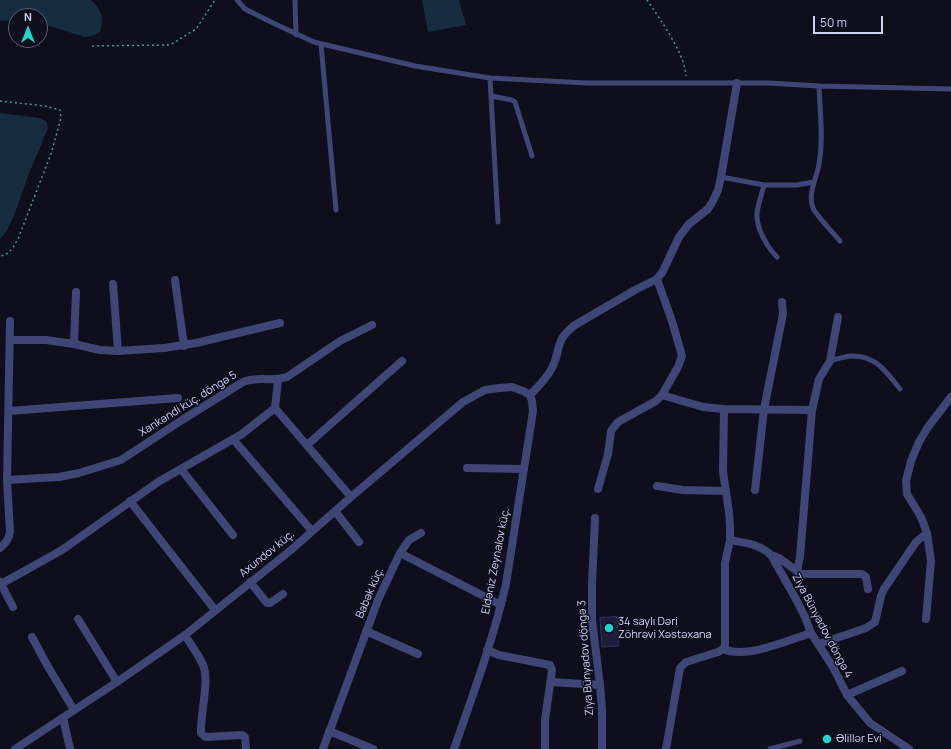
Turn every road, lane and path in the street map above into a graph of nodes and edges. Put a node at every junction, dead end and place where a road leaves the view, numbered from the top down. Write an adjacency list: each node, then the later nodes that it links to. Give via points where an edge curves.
1 (215, 0): 7 (path, via 196,29 170,45)
2 (237, 0): 5 (lane, via 245,8)
3 (294, 0): 5 (lane)
4 (647, 0): 9 (path, via 666,28 682,59)
5 (296, 34): 6 (lane)
6 (322, 44): 8 (lane, via 415,66); 19 (lane)
7 (92, 46)
8 (490, 78): 9 (lane, via 587,83); 13 (lane)
9 (686, 82): 10 (lane)
10 (737, 83): 11 (lane); 16 (street)
11 (819, 86): 12 (lane); 17 (lane, via 820,145)
12 (951, 89)
13 (491, 96): 15 (lane, via 515,102); 20 (lane)
14 (0, 101): 22 (path, via 60,110 61,118 51,154 18,239 11,251 5,256)
15 (532, 156)
16 (721, 177): 18 (lane); 24 (street, via 718,190 708,209 689,224 679,237)
17 (814, 182): 18 (lane); 21 (lane, via 813,208)
18 (764, 185): 23 (lane, via 758,221 769,250)
19 (336, 210)
20 (498, 222)
21 (840, 241)
22 (0, 256)
23 (777, 257)
24 (657, 279): 41 (street, via 566,332 560,341 552,369); 42 (street, via 682,356)
25 (175, 280): 35 (street)
26 (112, 284): 36 (street)
27 (76, 292): 34 (street)
28 (782, 302): 47 (street, via 783,314)
29 (838, 317): 38 (street)
30 (10, 321): 33 (street)
31 (280, 322): 35 (street)
32 (372, 325): 39 (street, Xankəndi küç. döngə 5, via 340,341 288,377)
33 (10, 340): 34 (street, via 46,340); 49 (street)
34 (74, 344): 36 (street)
35 (184, 346): 36 (street)
36 (118, 351)
37 (402, 361): 51 (street)
38 (830, 361): 40 (lane, via 852,356 871,359 881,365); 48 (street, via 819,379)
39 (278, 380): 45 (street); 55 (street, Xankəndi küç. döngə 5, via 251,379 242,382 121,460 58,477)
40 (900, 388)
41 (530, 395): 54 (street, Eldəniz Zeynalov küç., via 533,411); 60 (street, Axundov küç., via 512,387 485,390 476,394 446,415)
42 (662, 395): 46 (street, via 703,407); 57 (street, via 618,422 611,431 608,454)
43 (951, 397): 66 (street, via 919,442 906,481 907,494 921,517)
44 (178, 398): 49 (street)
45 (275, 408): 50 (street); 51 (street)
46 (724, 409): 47 (street); 59 (street, via 723,472)
47 (764, 409): 48 (street); 58 (street)
48 (812, 410): 73 (street)
49 (9, 411): 55 (street)
50 (233, 439): 53 (street); 64 (street)
51 (307, 445): 60 (street)
52 (467, 468): 54 (street)
53 (181, 469): 61 (street); 67 (street)
54 (524, 469): 78 (street, Eldəniz Zeynalov küç.)
55 (7, 480): 70 (street, via 10,531 9,537)
56 (657, 486): 59 (street, via 683,490)
57 (598, 489)
58 (755, 490)
59 (726, 491): 68 (street)
60 (351, 497): 62 (street, Axundov küç.)
61 (130, 501): 75 (street, via 62,550); 80 (street)
62 (335, 511): 64 (street, Axundov küç.); 69 (street)
63 (595, 518): 94 (street, Ziya Bünyadov döngə 3, via 592,620)
64 (312, 531): 74 (street, Axundov küç.)
65 (421, 533): 71 (street, Babək küç., via 409,540)
66 (927, 534): 82 (street, via 931,562); 87 (street, via 916,542 884,589 875,622 866,628)
67 (233, 535)
68 (730, 540): 72 (street, Ziya Bünyadov döngə 4, via 753,544); 88 (street, via 725,563 726,638)
69 (359, 542)
70 (0, 548)
71 (400, 553): 78 (street); 83 (street, Babək küç.)
72 (771, 555): 73 (street); 84 (street, Ziya Bünyadov döngə 4, via 797,601)
73 (797, 571): 76 (street, via 801,574 862,574 866,577)
74 (250, 582): 77 (street, via 267,603); 80 (street, Axundov küç.)
75 (1, 583): 79 (street)
76 (868, 589)
77 (283, 594)
78 (501, 605): 89 (street, Eldəniz Zeynalov küç.)
79 (13, 607)
80 (215, 610): 85 (street, Axundov küç.)
81 (78, 619): 92 (street)
82 (926, 619)
83 (366, 631): 90 (street); 98 (street, Babək küç.)
84 (811, 633): 87 (street, Ziya Bünyadov döngə 4); 88 (street, via 754,651 740,653)
85 (185, 635): 92 (street, Axundov küç.); 102 (street, via 206,675 201,733 205,737 242,735 245,737)
86 (32, 637): 96 (street)
87 (819, 644): 95 (street, Ziya Bünyadov döngə 4)
88 (722, 649): 108 (street, via 686,662 680,668)
89 (487, 650): 93 (street, via 499,655 550,664); 105 (street, Eldəniz Zeynalov küç.)
90 (418, 654)
91 (902, 671): 95 (street)
92 (117, 682): 96 (street, Axundov küç.)
93 (551, 682): 94 (street); 106 (street, via 545,720)
94 (600, 685): 107 (street, Ziya Bünyadov döngə 3)
95 (847, 695): 110 (street, Ziya Bünyadov döngə 4, via 870,723)
96 (74, 710): 97 (street, Axundov küç.)
97 (63, 718): 100 (street, Axundov küç.); 101 (street)
98 (329, 732): 103 (street, Babək küç.); 104 (street)
99 (800, 741): 109 (lane)
100 (15, 749)
101 (70, 749)
102 (246, 749)
103 (323, 749)
104 (373, 749)
105 (454, 749)
106 (544, 749)
107 (602, 749)
108 (666, 749)
109 (770, 749)
110 (909, 749)

